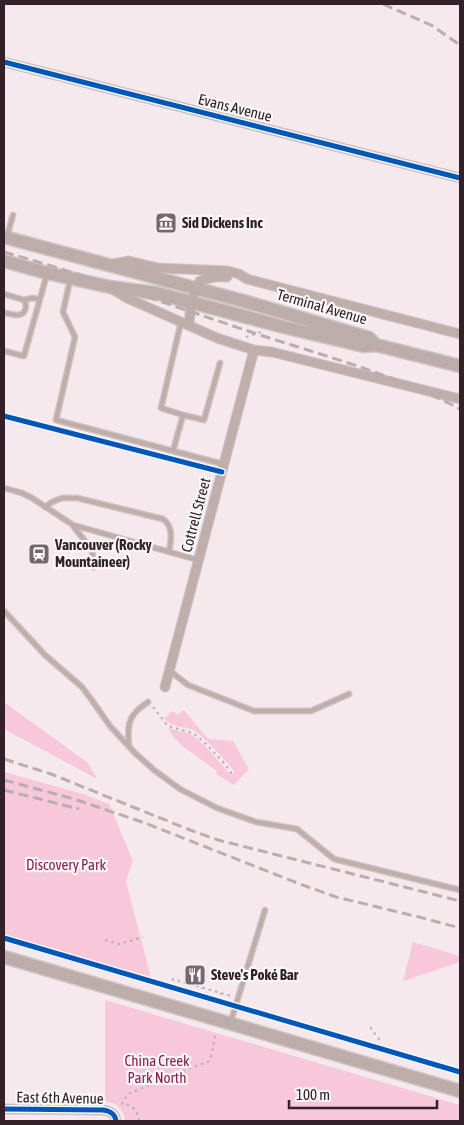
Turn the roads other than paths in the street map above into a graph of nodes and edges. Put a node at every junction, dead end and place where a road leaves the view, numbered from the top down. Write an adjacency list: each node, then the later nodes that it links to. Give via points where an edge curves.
1 (4, 62): 2 (street, Evans Avenue)
2 (460, 178)
3 (13, 216): 4 (lane)
4 (5, 237): 6 (main road, Terminal Avenue)
5 (4, 262): 7 (main road, Terminal Avenue)
6 (108, 265): 9 (street, Terminal Avenue, via 130,261 158,268 228,271); 11 (main road, Terminal Avenue)
7 (47, 273): 8 (main road, Terminal Avenue); 13 (lane)
8 (70, 278): 10 (main road, Terminal Avenue); 28 (lane, via 63,312 75,338 56,420)
9 (247, 279): 11 (street, via 210,277 200,281); 20 (street, Terminal Avenue)
10 (110, 287): 15 (main road, Terminal Avenue); 19 (street, Terminal Avenue)
11 (196, 289): 15 (street); 21 (main road, Terminal Avenue, via 369,338)
12 (4, 294): 14 (lane)
13 (40, 299): 14 (lane); 23 (lane, via 24,356)
14 (24, 300): 18 (lane, via 26,308 23,313)
15 (191, 302): 19 (street); 21 (main road, Terminal Avenue, via 364,346)
16 (4, 309): 18 (lane)
17 (4, 313): 18 (lane)
18 (10, 314)
19 (185, 324): 22 (street, Terminal Avenue); 27 (lane, via 161,408)
20 (460, 334)
21 (376, 345): 25 (main road)
22 (254, 350): 26 (street, Terminal Avenue); 29 (street, Cottrell Street)
23 (4, 351)
24 (220, 363): 27 (lane, via 204,420)
25 (460, 366)
26 (460, 399)
27 (184, 415): 28 (lane)
28 (173, 451): 29 (lane)
29 (224, 464): 34 (street, Cottrell Street)
30 (4, 488): 31 (lane, via 22,493)
31 (45, 507): 32 (lane); 33 (lane, via 62,498 77,498 163,519 171,532)
32 (73, 526): 33 (lane); 35 (lane, via 92,550)
33 (169, 552): 34 (lane)
34 (198, 560): 37 (street, Cottrell Street)
35 (94, 567)
36 (4, 611): 41 (lane, via 45,655 82,687)
37 (169, 670): 38 (street, Cottrell Street); 39 (lane, via 188,685 254,710 311,711)
38 (164, 687)
39 (349, 694)
40 (148, 702): 41 (lane, via 131,719)
41 (129, 746): 42 (lane, via 180,789 217,808 256,822 297,829 334,859)
42 (460, 890)
43 (265, 910): 45 (lane)
44 (4, 957): 45 (main road)
45 (230, 1023): 46 (main road)
46 (460, 1091)
47 (4, 1109): 48 (street, East 6th Avenue, via 103,1110 110,1111)
48 (115, 1118)

